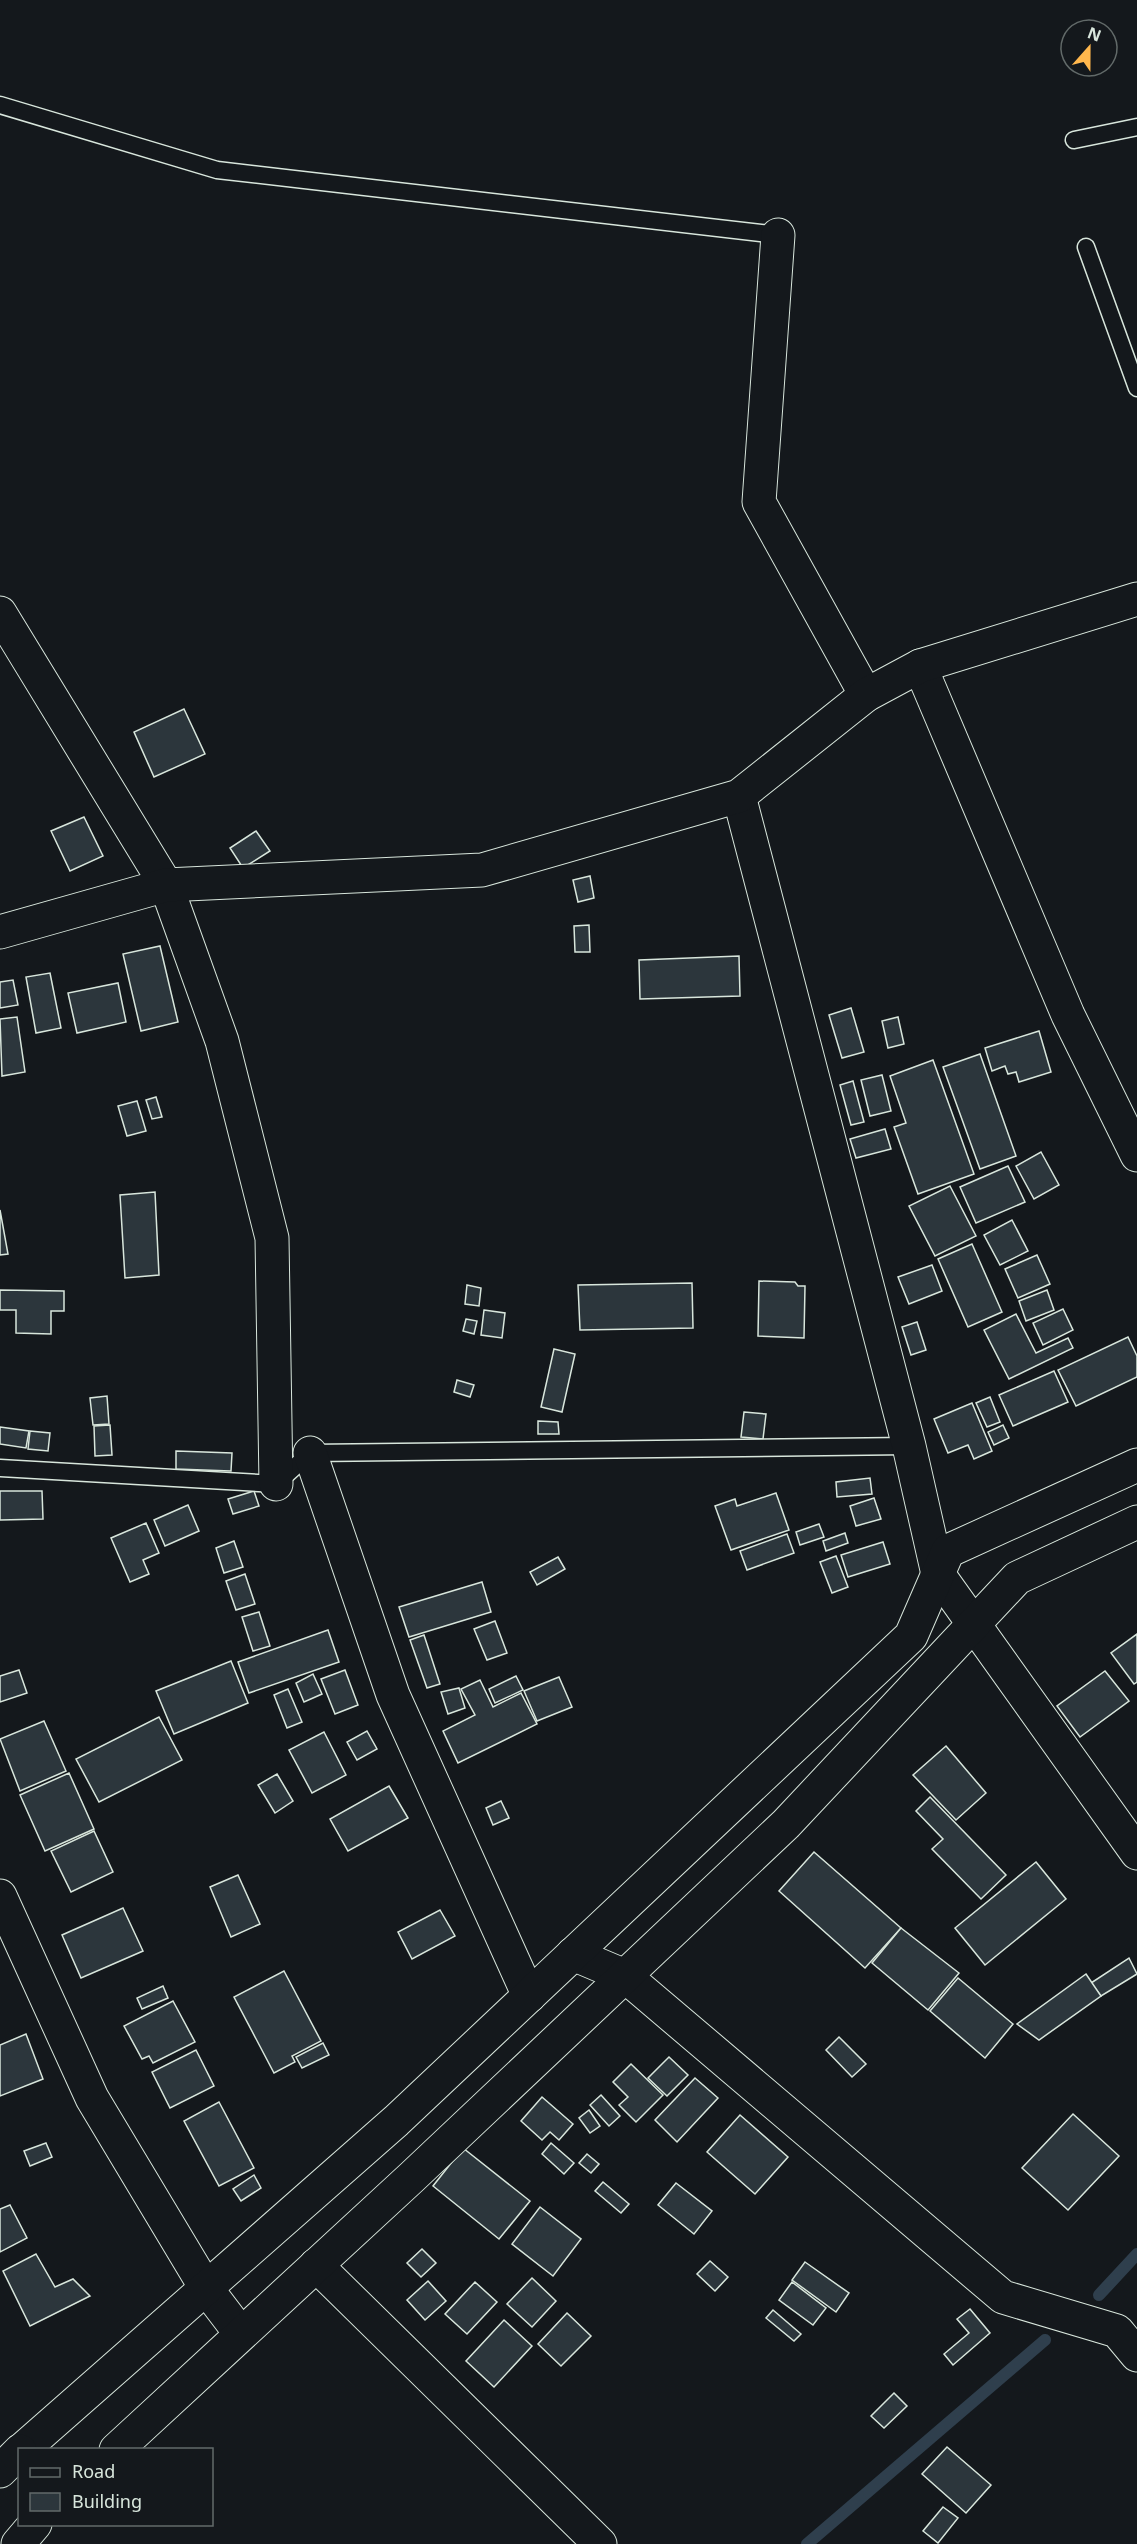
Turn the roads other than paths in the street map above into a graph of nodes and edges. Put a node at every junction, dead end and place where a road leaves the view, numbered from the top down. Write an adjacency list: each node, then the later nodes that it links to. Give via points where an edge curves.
1 (0, 105): 4 (lane, via 217,170)
2 (1137, 127): 3 (lane)
3 (1074, 140)
4 (778, 235): 10 (street, via 759,502)
5 (1086, 248): 6 (lane)
6 (1137, 388)
7 (1137, 599): 9 (street)
8 (0, 613): 12 (street)
9 (920, 666): 10 (street); 14 (street, via 1068,1015)
10 (866, 695): 11 (street)
11 (739, 796): 12 (street, via 482,870); 15 (street)
12 (166, 885): 13 (street); 19 (street, via 222,1041 272,1238)
13 (0, 932)
14 (1137, 1155)
15 (909, 1446): 16 (lane); 21 (street)
16 (310, 1454): 19 (lane); 27 (street, via 393,1695)
17 (1137, 1465): 21 (street, via 948,1551)
18 (0, 1468): 19 (lane)
19 (276, 1484)
20 (1137, 1522): 22 (street, via 1017,1578)
21 (938, 1574): 22 (street); 25 (street, via 911,1636)
22 (974, 1624): 23 (street); 26 (street, via 786,1824)
23 (1137, 1853)
24 (0, 1896): 29 (street, via 92,2097)
25 (573, 1954): 26 (street); 27 (street)
26 (625, 1976): 28 (street); 31 (street, via 1003,2297 1117,2331)
27 (529, 1996): 29 (street, via 396,2121)
28 (316, 2265): 30 (street); 38 (street)
29 (206, 2288): 30 (street); 32 (street)
30 (241, 2334): 33 (street)
31 (1137, 2355)
32 (23, 2448)
33 (118, 2448)
34 (18, 2453): 35 (street)
35 (0, 2472)
36 (33, 2526): 37 (street)
37 (18, 2544)
38 (600, 2544)

